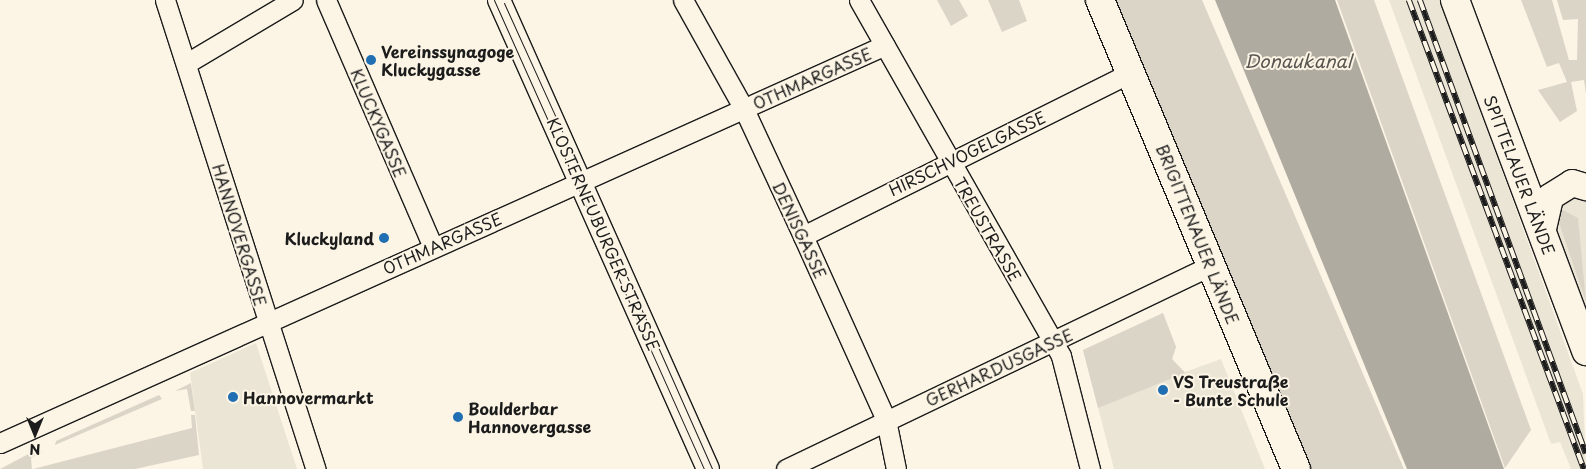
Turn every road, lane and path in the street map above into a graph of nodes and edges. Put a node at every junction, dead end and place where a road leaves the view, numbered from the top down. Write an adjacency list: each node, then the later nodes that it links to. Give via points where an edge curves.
1 (165, 0): 10 (street, HANNOVERGASSE)
2 (293, 0): 10 (street)
3 (326, 0): 18 (street, KLUCKYGASSE)
4 (499, 0): 14 (street, KLOSTERNEUBURGER STRASSE)
5 (683, 0): 12 (street, DENISGASSE)
6 (859, 0): 9 (street, TREUSTRASSE)
7 (1100, 0): 11 (main road, BRIGITTENAUER LÄNDE)
8 (1454, 0): 16 (main road, SPITTELAUER LÄNDE)
9 (885, 45): 12 (street, OTHMARGASSE); 13 (street, TREUSTRASSE)
10 (187, 63): 20 (street, HANNOVERGASSE)
11 (1132, 72): 13 (street, HIRSCHVOGELGASSE); 19 (main road, BRIGITTENAUER LÄNDE)
12 (744, 109): 14 (street, OTHMARGASSE); 17 (street, DENISGASSE)
13 (949, 162): 17 (street, HIRSCHVOGELGASSE); 21 (street, TREUSTRASSE)
14 (581, 180): 18 (street, OTHMARGASSE); 26 (street, KLOSTERNEUBURGER STRASSE)
15 (1581, 182): 16 (main road, via 1550,197)
16 (1542, 233): 22 (main road, SPITTELAUER LÄNDE)
17 (803, 236): 23 (street, DENISGASSE)
18 (433, 247): 20 (street, OTHMARGASSE)
19 (1211, 265): 21 (street, GERHARDUSGASSE); 30 (main road, BRIGITTENAUER LÄNDE)
20 (268, 321): 24 (street, OTHMARGASSE); 25 (street, HANNOVERGASSE)
21 (1053, 341): 23 (street, GERHARDUSGASSE); 29 (street, TREUSTRASSE, via 1061,356)
22 (1586, 351)
23 (886, 420): 27 (street, GERHARDUSGASSE); 28 (street, DENISGASSE)
24 (0, 443)
25 (316, 469)
26 (708, 469)
27 (786, 469)
28 (896, 469)
29 (1090, 469)
30 (1296, 469)

